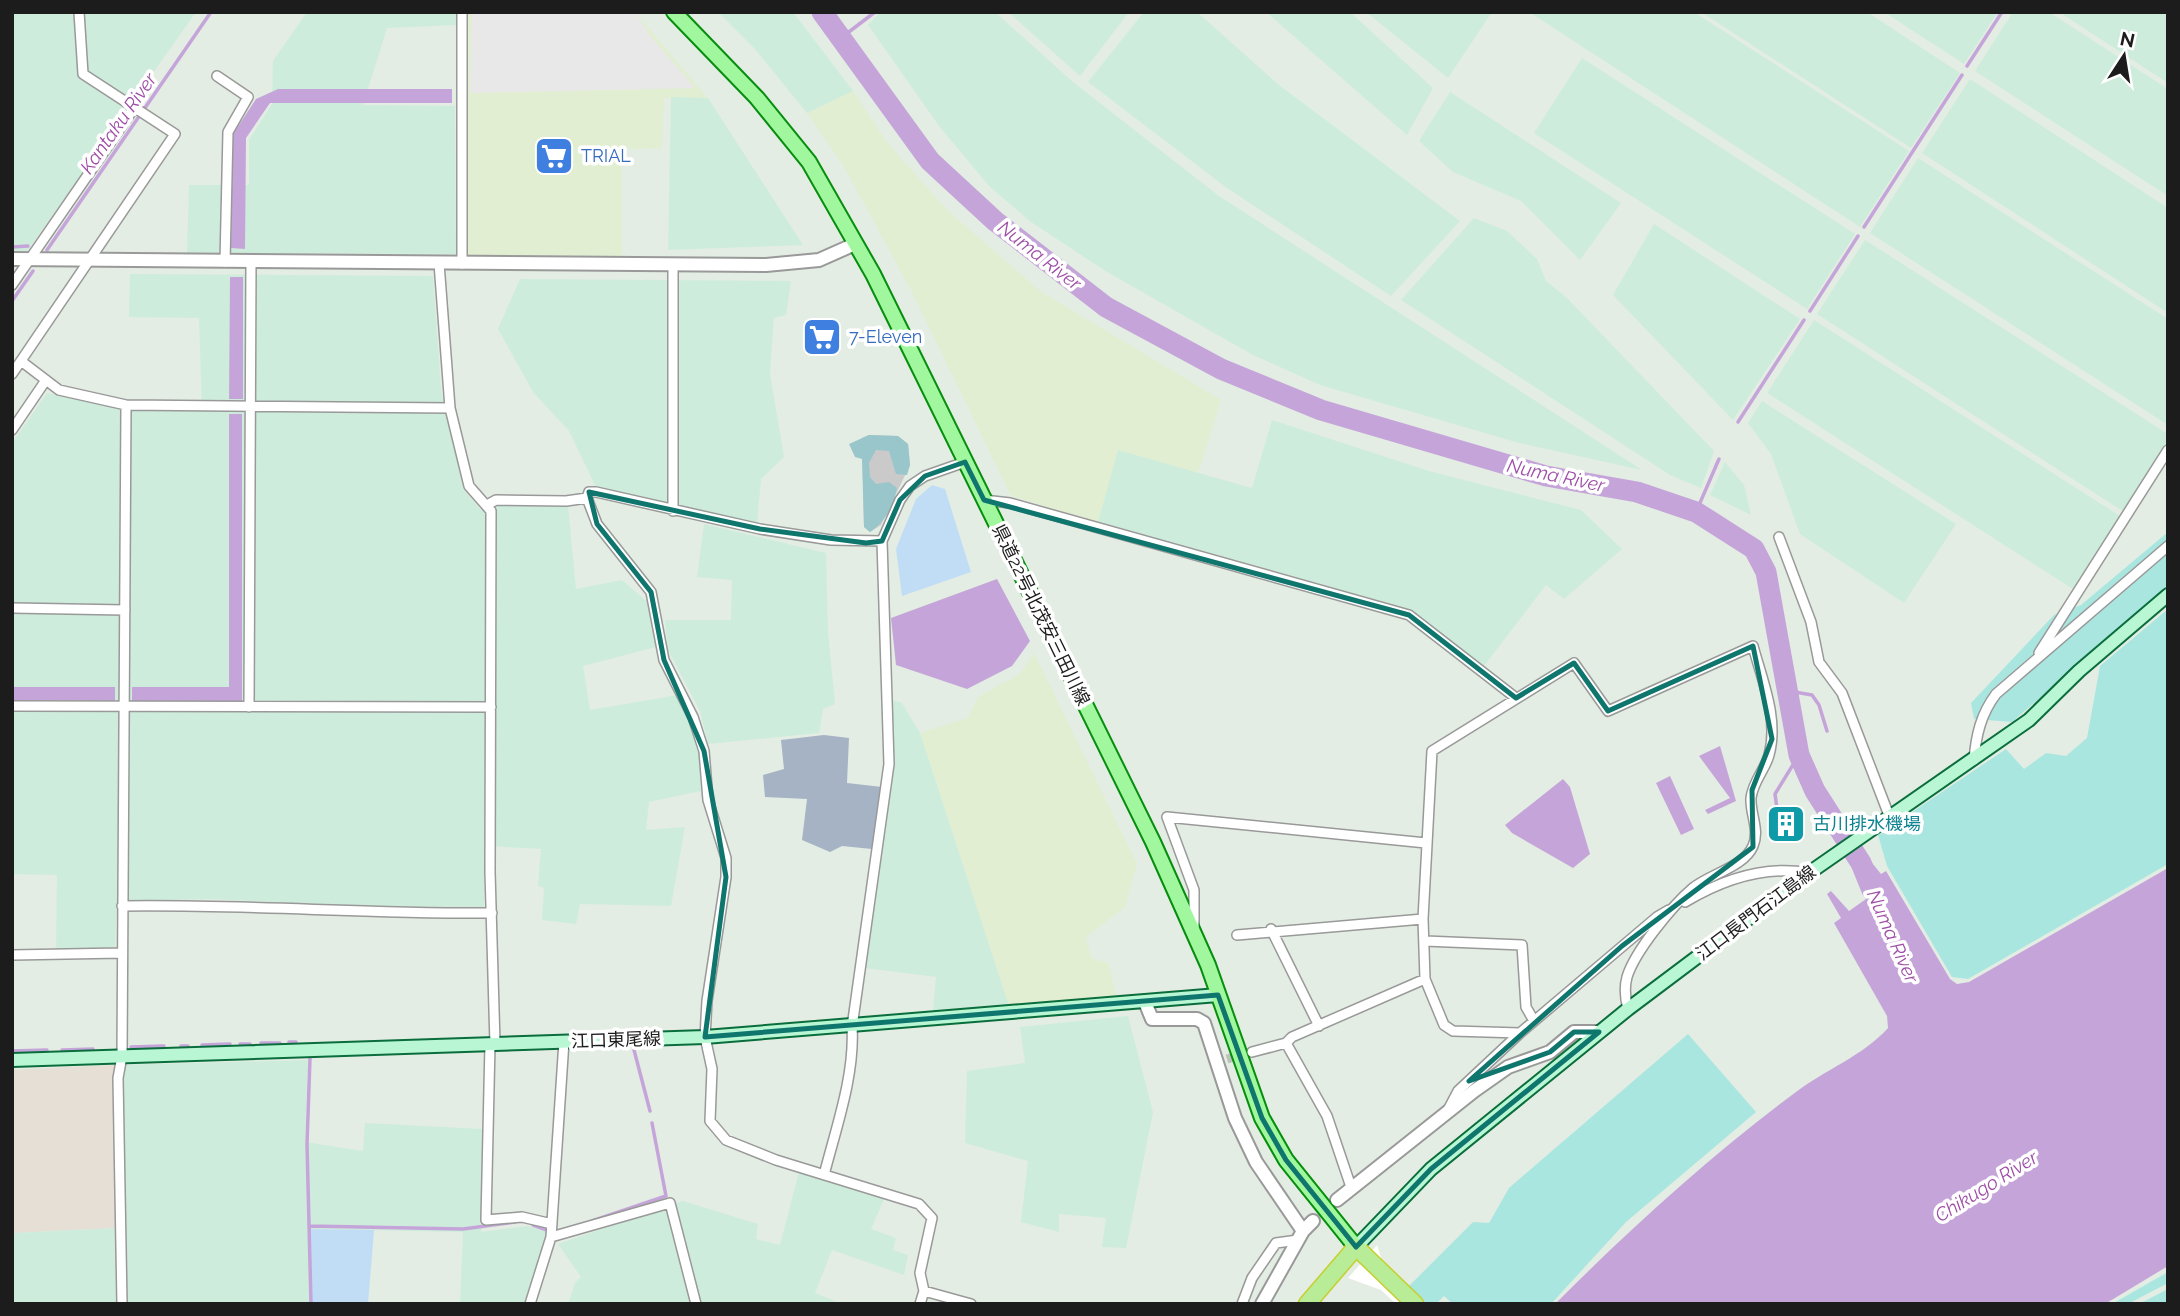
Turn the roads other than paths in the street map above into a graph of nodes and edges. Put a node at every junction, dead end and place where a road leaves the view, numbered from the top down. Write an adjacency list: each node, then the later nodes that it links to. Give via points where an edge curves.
1 (79, 12): 5 (street, via 83,74)
2 (462, 12): 13 (street)
3 (674, 12): 6 (main road, 県道22号北茂安三田川線, via 757,98 809,162)
4 (216, 76): 10 (street, via 248,97 228,132)
5 (139, 112): 8 (street); 9 (street, via 176,134)
6 (855, 244): 14 (street, via 819,260 766,265); 24 (main road, 県道22号北茂安三田川線)
7 (12, 259): 8 (street)
8 (30, 259): 9 (street); 15 (street)
9 (90, 261): 10 (street); 16 (street)
10 (225, 262): 11 (street)
11 (251, 262): 12 (street); 20 (street)
12 (439, 263): 13 (street); 21 (street)
13 (462, 264): 14 (street)
14 (673, 264): 28 (street)
15 (12, 285)
16 (21, 361): 17 (street); 18 (street)
17 (12, 374)
18 (46, 380): 19 (street, via 60,390); 22 (street)
19 (126, 405): 20 (street); 34 (street)
20 (250, 407): 21 (street); 39 (street)
21 (450, 408): 27 (street, via 469,486)
22 (12, 430)
23 (2168, 450): 35 (street)
24 (965, 463): 26 (main road, 県道22号北茂安三田川線); 30 (street, via 925,476 911,486)
25 (587, 498): 27 (street, via 496,500); 28 (street, via 589,492 596,492); 64 (street, via 597,524 651,592 664,660 693,717 704,751 708,800 726,858)
26 (984, 500): 36 (street, via 1010,503 1409,615); 50 (main road, 県道22号北茂安三田川線)
27 (487, 505): 40 (street, via 491,511)
28 (673, 511): 30 (street, via 817,538)
29 (1779, 537): 42 (street, via 1811,622 1819,662 1842,693)
30 (882, 541): 61 (street, via 889,764)
31 (2168, 546): 35 (street, via 2059,642)
32 (2168, 595): 41 (main road, 江口長門石江島線, via 2029,720)
33 (12, 608): 34 (street)
34 (125, 610): 38 (street)
35 (2039, 654): 41 (street, via 1985,708)
36 (1516, 698): 43 (street, via 1432,751); 46 (street, via 1574,663 1608,711 1753,646 1772,722 1768,758 1752,790 1753,847 1694,888)
37 (12, 706): 38 (street)
38 (124, 706): 39 (street); 45 (street)
39 (249, 707): 40 (street)
40 (491, 707): 47 (street)
41 (1975, 760): 42 (main road, 江口長門石江島線)
42 (1890, 818): 44 (main road, 江口長門石江島線)
43 (1426, 843): 48 (street); 50 (street, via 1167,817 1194,890)
44 (1809, 873): 46 (street, via 1761,871 1706,890); 58 (main road, 江口長門石江島線)
45 (122, 906): 47 (street, via 208,904 391,914); 53 (street)
46 (1675, 908): 58 (street, via 1632,964 1625,993); 59 (street, via 1657,917)
47 (492, 913): 67 (street)
48 (1423, 919): 49 (street); 52 (street)
49 (1271, 929): 51 (street); 60 (street)
50 (1194, 934): 56 (main road, 県道22号北茂安三田川線)
51 (1237, 934)
52 (1425, 941): 55 (street); 59 (street, via 1522,945 1526,1007)
53 (121, 953): 54 (street); 69 (street)
54 (12, 955)
55 (1426, 979): 60 (street); 63 (street, via 1444,1025 1453,1031)
56 (1218, 995): 57 (main road, 江口東尾線); 79 (main road, 県道22号北茂安三田川線, via 1262,1118 1286,1160)
57 (1145, 1002): 61 (main road, 江口東尾線); 77 (street, via 1153,1019 1201,1020 1222,1061 1236,1118 1256,1162)
58 (1628, 1009): 62 (main road, 江口長門石江島線)
59 (1534, 1021): 63 (street)
60 (1319, 1026): 66 (street)
61 (852, 1027): 64 (main road, 江口東尾線); 72 (street, via 840,1115)
62 (1599, 1032): 71 (street, via 1574,1032 1550,1052 1508,1067); 79 (main road, 江口長門石江島線, via 1431,1169)
63 (1520, 1033): 71 (street, via 1458,1091)
64 (705, 1037): 65 (main road, 江口東尾線); 72 (street, via 712,1069 710,1121 715,1130 726,1140)
65 (564, 1041): 67 (main road, 江口東尾線); 76 (street)
66 (1286, 1043): 68 (street); 73 (street, via 1328,1116)
67 (492, 1044): 69 (main road, 江口東尾線); 76 (street, via 486,1220 522,1217)
68 (1252, 1052)
69 (121, 1056): 70 (main road, 江口東尾線); 81 (street)
70 (12, 1060)
71 (1444, 1115): 73 (street)
72 (824, 1175): 80 (street, via 919,1204 928,1212 932,1226 920,1273)
73 (1351, 1187): 74 (street)
74 (1337, 1200)
75 (1313, 1221): 77 (street)
76 (552, 1224): 78 (street)
77 (1301, 1236): 86 (street, via 1276,1243 1252,1278); 87 (street)
78 (551, 1237): 82 (street); 83 (street, via 670,1203)
79 (1356, 1247): 88 (highway); 89 (highway)
80 (924, 1291): 84 (street); 85 (street)
81 (122, 1304)
82 (530, 1304)
83 (696, 1304)
84 (920, 1304)
85 (971, 1304)
86 (1242, 1304)
87 (1262, 1304)
88 (1307, 1304)
89 (1415, 1304)

